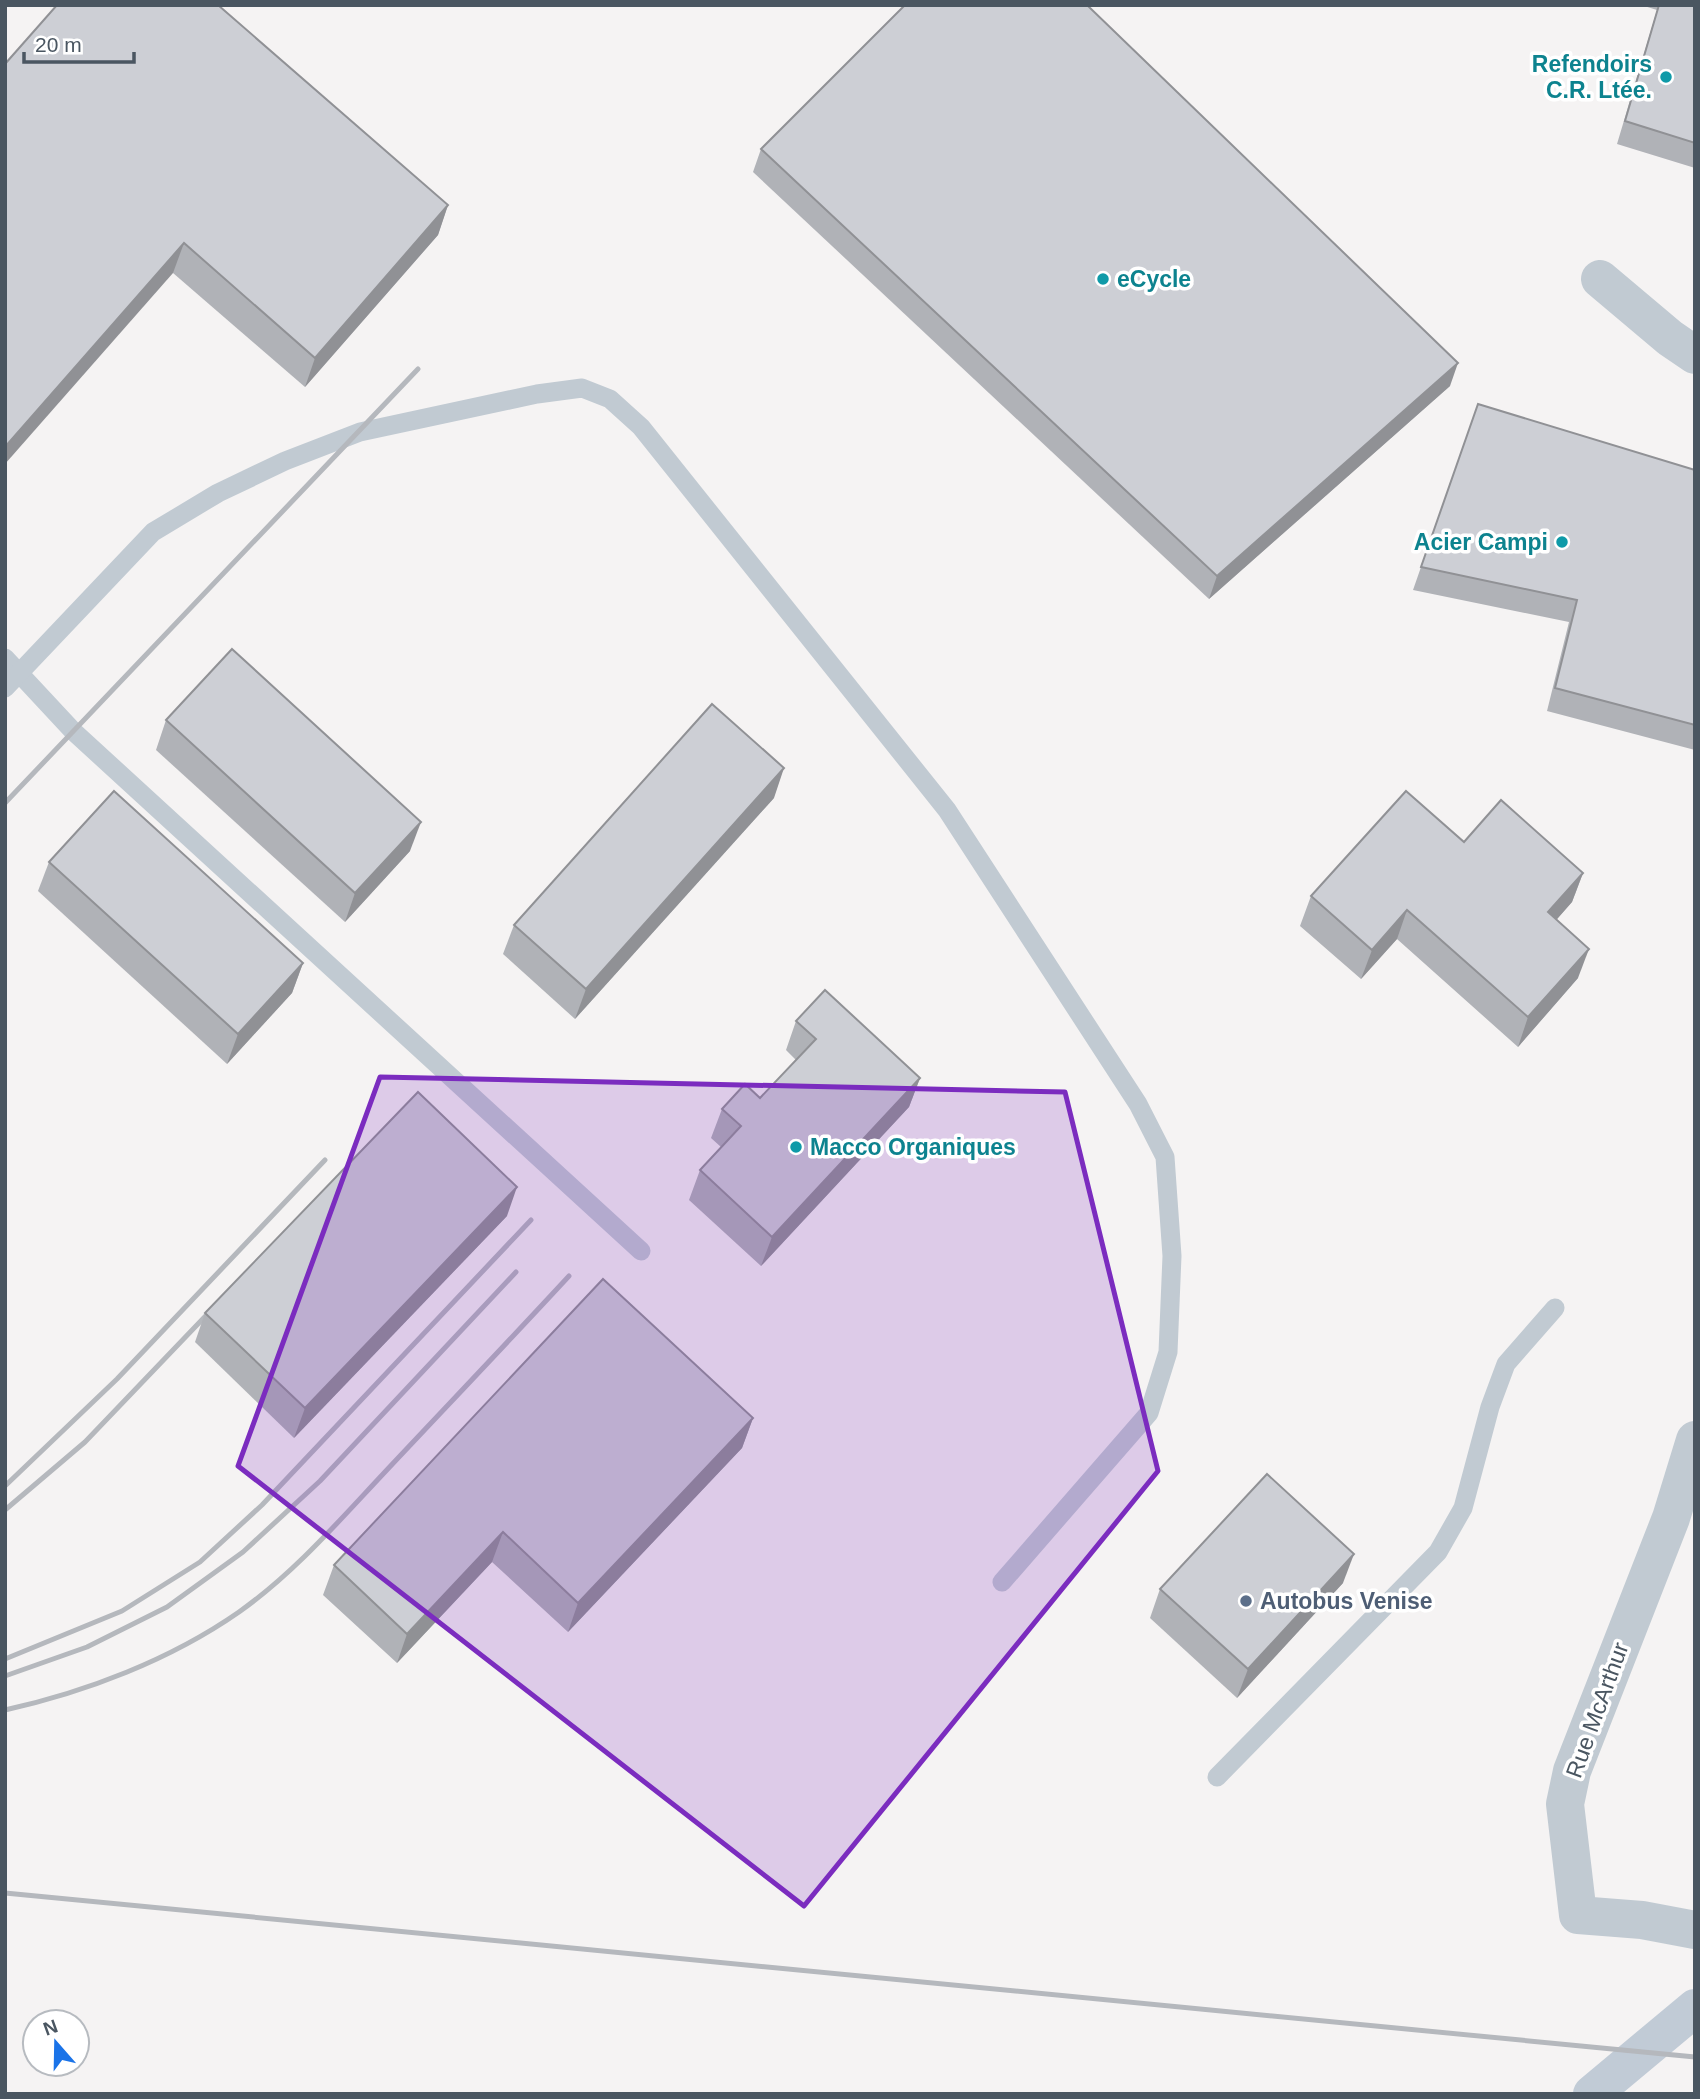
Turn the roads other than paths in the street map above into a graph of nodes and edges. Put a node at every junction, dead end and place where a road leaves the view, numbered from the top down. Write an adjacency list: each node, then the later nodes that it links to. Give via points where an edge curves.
1 (1600, 279): 2 (street)
2 (1695, 355)
3 (5, 658): 4 (lane)
4 (20, 673): 5 (lane); 6 (lane, via 73,731); 9 (lane, via 153,531 218,493 347,436 582,388 610,399 641,427 947,810 1131,1093 1165,1157 1172,1256 1168,1352 1149,1413)
5 (5, 688)
6 (641, 1251)
7 (1555, 1308): 10 (lane, via 1506,1364 1463,1508 1438,1552)
8 (1695, 1440): 11 (street, Rue McArthur, via 1671,1518 1572,1771 1565,1804 1578,1915)
9 (1002, 1582)
10 (1217, 1777)
11 (1695, 1930)
12 (1695, 2008): 13 (main road)
13 (1602, 2091)

